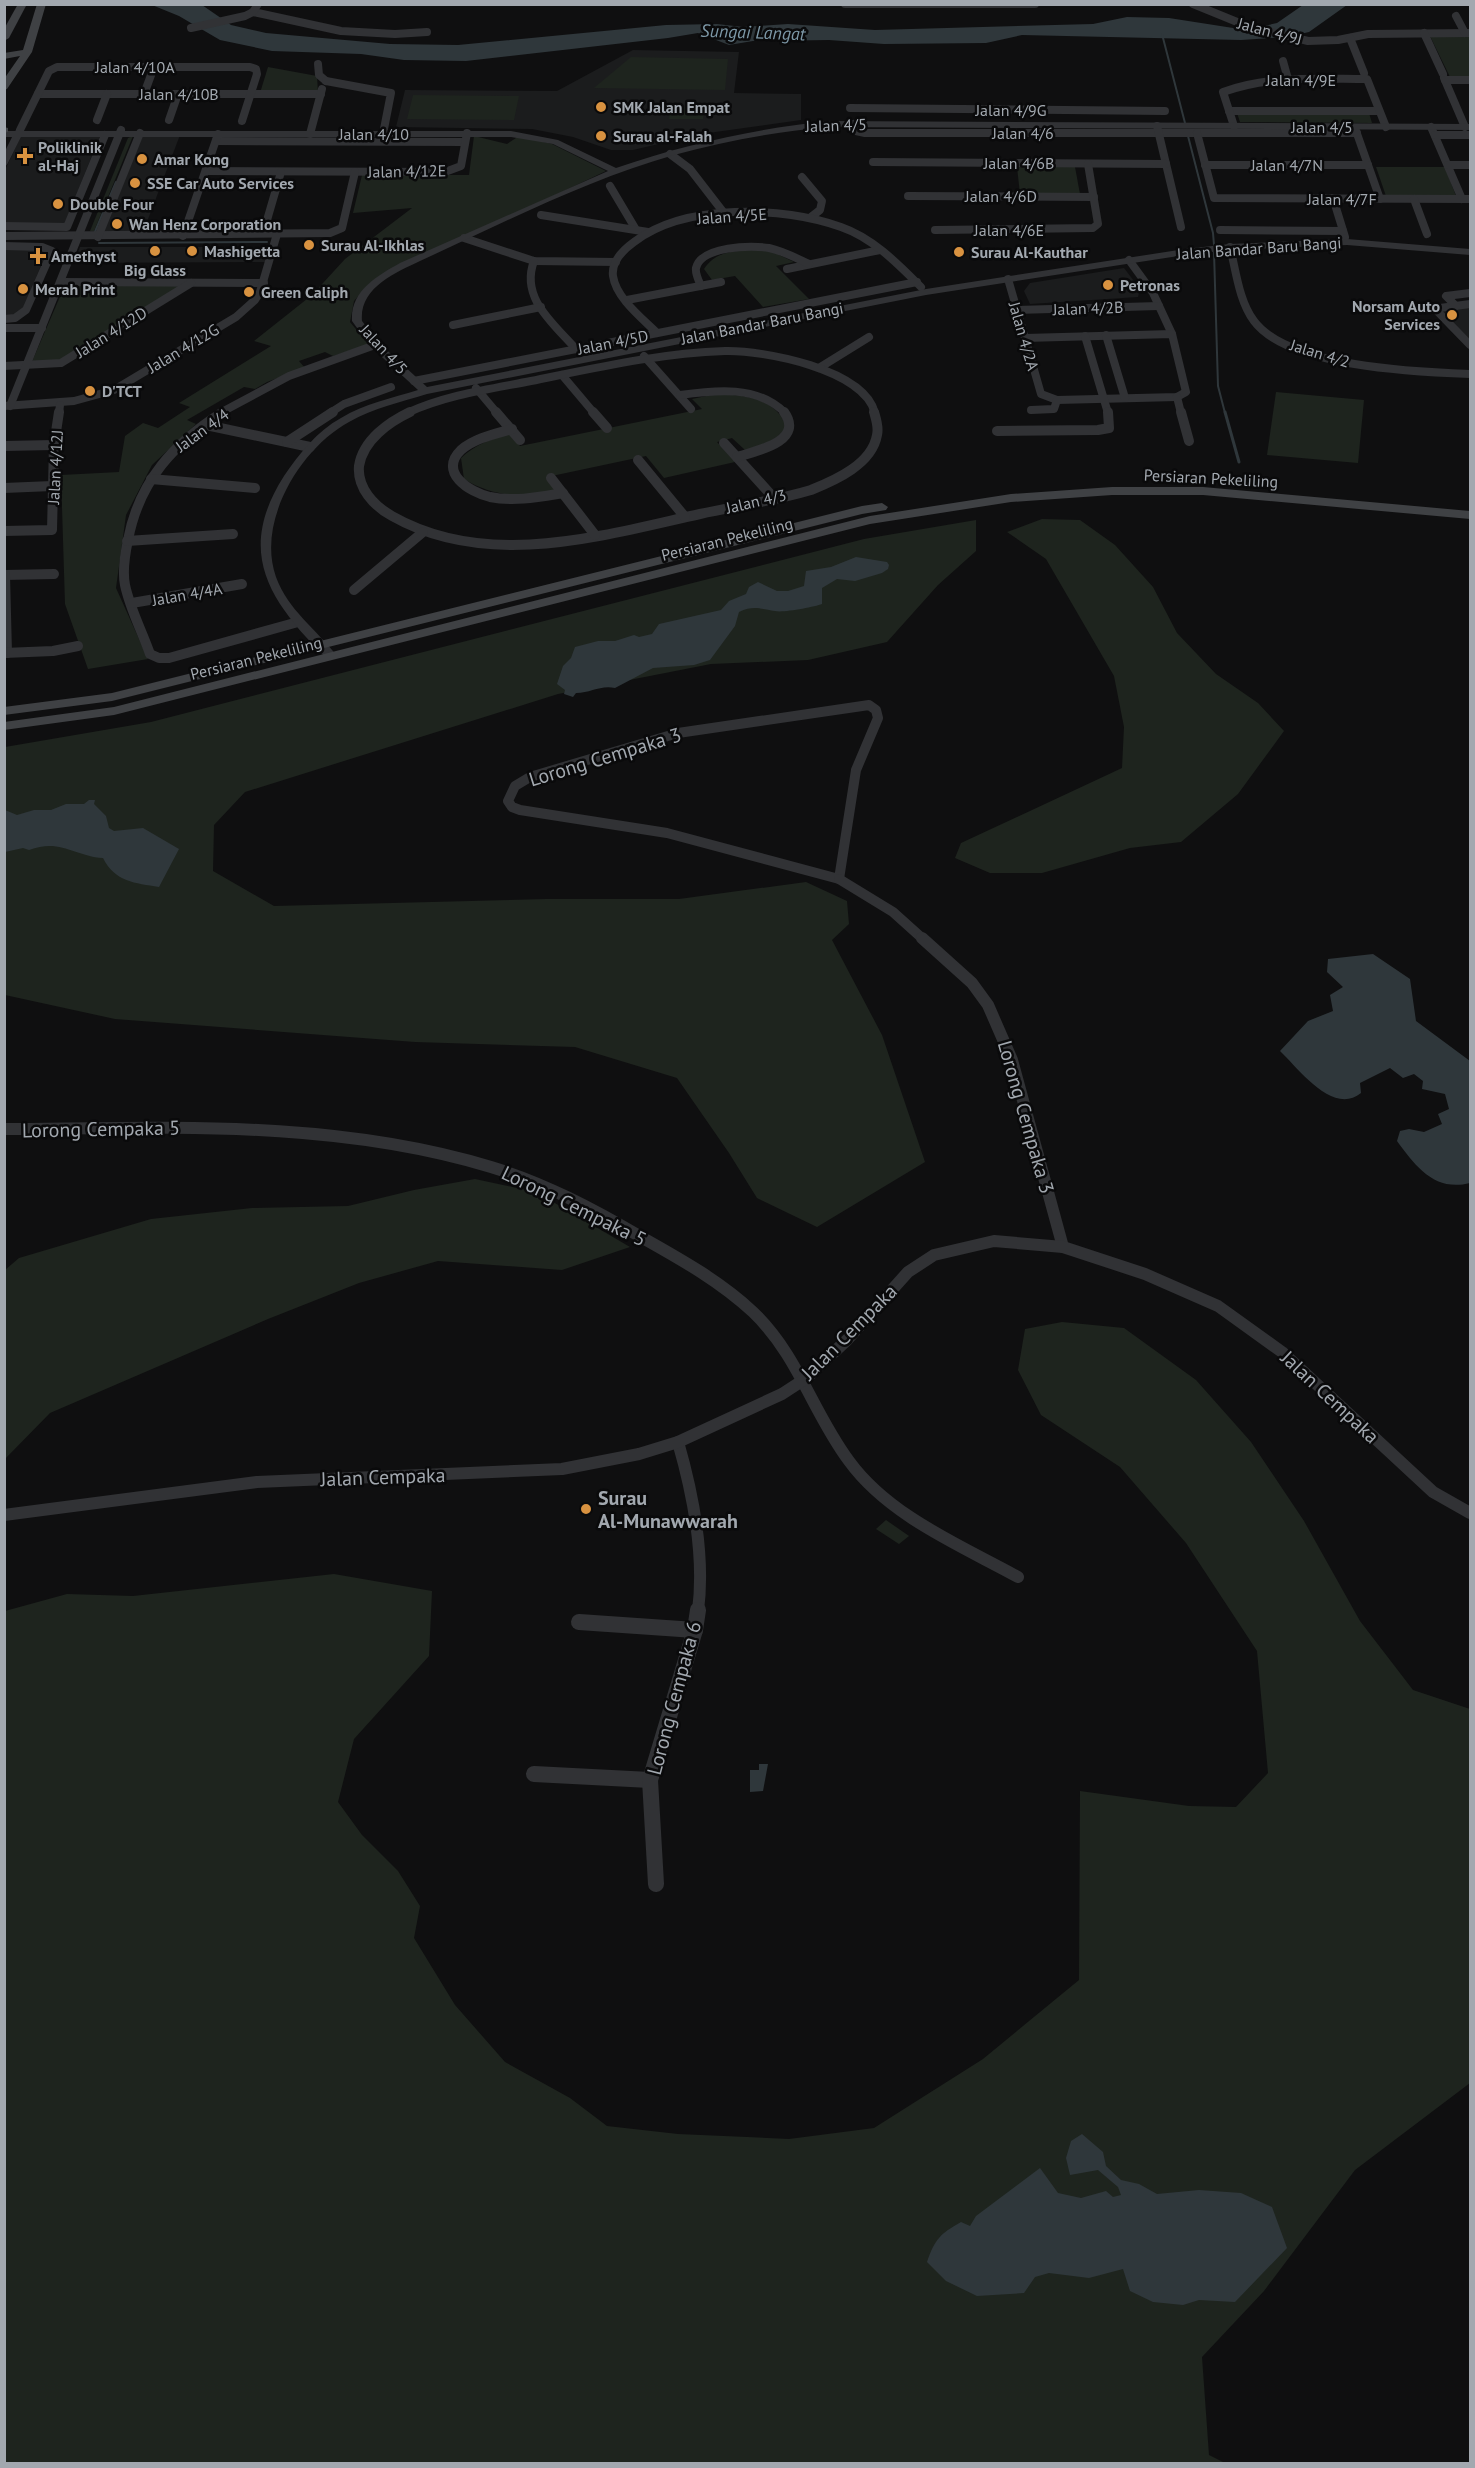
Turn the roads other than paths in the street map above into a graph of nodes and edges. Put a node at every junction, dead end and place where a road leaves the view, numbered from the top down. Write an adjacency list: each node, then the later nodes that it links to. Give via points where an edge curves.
1 (23, 4): 15 (main road)
2 (42, 4): 17 (main road)
3 (258, 4): 9 (street)
4 (1035, 4): 8 (street)
5 (1193, 4): 16 (street, Jalan 4/9J, via 1230,20 1299,39)
6 (845, 5): 7 (street)
7 (913, 5): 8 (street)
8 (979, 5)
9 (253, 12): 11 (street); 12 (street, via 341,31)
10 (1456, 16): 14 (street)
11 (191, 28)
12 (427, 32)
13 (1424, 33): 14 (street, Jalan 4/9J); 16 (street, Jalan 4/9J); 23 (street)
14 (1468, 33)
15 (4, 38)
16 (1350, 38): 22 (street)
17 (27, 52): 18 (main road); 27 (main road)
18 (4, 56)
19 (1283, 61): 24 (street)
20 (318, 64): 26 (street, via 319,75)
21 (154, 67): 28 (street, Jalan 4/10A, via 57,68 49,71); 30 (street); 32 (street, Jalan 4/10A, via 250,67 257,72)
22 (1364, 73)
23 (1444, 77): 25 (street); 37 (street)
24 (1288, 80): 40 (street, Jalan 4/9E, via 1253,80 1223,92); 41 (street, Jalan 4/9E, via 1367,79)
25 (1470, 80)
26 (326, 81): 33 (street); 60 (street, via 392,93)
27 (4, 87)
28 (38, 94): 29 (street, Jalan 4/10B); 51 (street, Jalan 4/10A)
29 (107, 94): 30 (street, Jalan 4/10B); 42 (street)
30 (144, 94): 31 (street, Jalan 4/10B)
31 (178, 94): 32 (street, Jalan 4/10B); 43 (street)
32 (251, 94): 33 (street, Jalan 4/10B); 44 (street)
33 (321, 94): 59 (street)
34 (850, 108): 35 (street, Jalan 4/9G)
35 (955, 109): 36 (street, Jalan 4/9G); 46 (street, Jalan 4/9G)
36 (1068, 110): 39 (street, Jalan 4/9G); 47 (street, Jalan 4/9G)
37 (1458, 110): 38 (street); 53 (street)
38 (1470, 110)
39 (1164, 111)
40 (1229, 111): 41 (street); 48 (street, Jalan 4/9E)
41 (1379, 111): 49 (street, Jalan 4/9E)
42 (97, 120)
43 (169, 120)
44 (242, 120)
45 (853, 124): 46 (street, Jalan 4/5); 50 (street, Jalan 4/6, via 856,131 865,132); 64 (street, Jalan 4/5, via 775,131)
46 (956, 124): 47 (street, Jalan 4/5)
47 (1071, 125): 50 (street, Jalan 4/5)
48 (1234, 126): 50 (street, Jalan 4/5); 52 (street, Jalan 4/5)
49 (1386, 127): 52 (street, Jalan 4/5); 55 (street, Jalan 4/5)
50 (1158, 129): 58 (street, Jalan 4/6); 68 (street)
51 (20, 130): 54 (street, Jalan 4/10); 56 (street, Jalan 4/10); 61 (street, Jalan 4/10); 65 (street, Jalan 4/10A)
52 (1356, 130): 58 (street, Jalan 4/6); 70 (street)
53 (1469, 130): 55 (street, Jalan 4/5)
54 (5, 131)
55 (1433, 131): 71 (street)
56 (122, 133): 57 (street, Jalan 4/10); 61 (street, Jalan 4/10); 90 (street)
57 (140, 133): 62 (street, Jalan 4/10); 103 (street)
58 (1197, 133): 69 (street)
59 (310, 134): 60 (street, Jalan 4/10); 62 (street, Jalan 4/10)
60 (383, 134): 63 (street, Jalan 4/10)
61 (105, 135): 89 (street)
62 (217, 137): 63 (street); 73 (street)
63 (466, 138): 74 (street, Jalan 4/10, via 512,134 540,138); 76 (street, Jalan 4/12E, via 461,166 455,170)
64 (670, 154): 74 (street, Jalan 4/5); 85 (street, via 690,169)
65 (4, 162)
66 (873, 162): 67 (street, Jalan 4/6B)
67 (1088, 164): 68 (street, Jalan 4/6B); 80 (street)
68 (1166, 164): 92 (street)
69 (1205, 165): 70 (street, Jalan 4/7N); 81 (street, Jalan 4/7F, via 1214,198)
70 (1368, 165): 82 (street)
71 (1448, 165): 72 (street); 84 (street)
72 (1470, 165)
73 (206, 171): 75 (street); 101 (street)
74 (615, 171): 104 (street, Jalan 4/5)
75 (282, 172): 76 (street); 91 (street)
76 (355, 172): 98 (street, via 341,230)
77 (802, 177): 87 (street, via 822,201 820,210)
78 (610, 186): 93 (street)
79 (908, 196): 80 (street, Jalan 4/6D)
80 (1094, 197): 94 (street, Jalan 4/6E, via 1098,224 1094,228)
81 (1333, 198): 82 (street, Jalan 4/7F); 96 (street)
82 (1380, 199): 83 (street, Jalan 4/7F)
83 (1414, 199): 84 (street, Jalan 4/7F); 99 (street)
84 (1466, 199)
85 (724, 213): 87 (street, Jalan 4/5E); 97 (street, Jalan 4/5E)
86 (541, 215): 93 (street)
87 (811, 218): 108 (street, Jalan 4/5E, via 843,227)
88 (4, 226): 89 (street)
89 (67, 227): 90 (street)
90 (84, 227): 102 (street)
91 (265, 227)
92 (1181, 227)
93 (635, 228): 97 (street)
94 (935, 230)
95 (1221, 230): 96 (street)
96 (1343, 231): 105 (street)
97 (648, 232): 112 (street, Jalan 4/5E, via 632,242)
98 (277, 234): 101 (street); 122 (street, Jalan 4/12G)
99 (1427, 234)
100 (4, 236): 102 (street)
101 (183, 236): 103 (street)
102 (80, 237): 103 (street); 114 (street)
103 (98, 237)
104 (464, 238): 111 (street); 144 (street, Jalan 4/5, via 381,279 362,295 357,321)
105 (1347, 242): 107 (street, Jalan Bandar Baru Bangi); 109 (street, Jalan Bandar Baru Bangi)
106 (4, 246): 113 (street, via 49,248 52,251)
107 (1230, 247): 110 (street, Jalan Bandar Baru Bangi); 152 (street, Jalan 4/2, via 1250,314 1267,334 1306,351 1365,366)
108 (880, 250): 115 (street); 120 (street, Jalan 4/5E)
109 (1470, 252)
110 (1129, 260): 117 (street, Jalan Bandar Baru Bangi); 130 (street)
111 (534, 261): 112 (street); 132 (street, via 528,278)
112 (616, 262): 126 (street, via 613,277)
113 (47, 263): 114 (street); 127 (street)
114 (69, 263): 118 (street)
115 (808, 264): 116 (street); 123 (street, via 769,248 730,248 708,254 698,262)
116 (787, 269)
117 (1008, 279): 124 (street, Jalan Bandar Baru Bangi); 133 (street, Jalan 4/2A)
118 (61, 282): 121 (street); 128 (street)
119 (721, 282): 123 (street)
120 (917, 282): 124 (street, Jalan 4/5E); 138 (street, Jalan 4/5D)
121 (191, 283): 122 (street); 150 (street, Jalan 4/12D, via 61,363)
122 (264, 283): 164 (street, Jalan 4/12G, via 255,300 236,317 114,390)
123 (701, 286): 126 (street)
124 (927, 292): 146 (street, Jalan Bandar Baru Bangi)
125 (1470, 293): 131 (street, via 1446,296)
126 (627, 300): 138 (street)
127 (29, 303): 128 (street); 134 (street, via 20,315)
128 (52, 303): 137 (street)
129 (1470, 304): 131 (street)
130 (1159, 306): 133 (street, Jalan 4/2B); 139 (street)
131 (1456, 306): 145 (street, via 1437,311)
132 (541, 307): 135 (street); 147 (street)
133 (1016, 310): 143 (street, Jalan 4/2A)
134 (4, 319)
135 (453, 325)
136 (4, 328): 137 (street)
137 (42, 328): 150 (street)
138 (657, 333): 147 (street, Jalan 4/5D)
139 (1172, 334): 140 (street); 160 (street, via 1186,392)
140 (1106, 335): 141 (street); 161 (street)
141 (1085, 336): 143 (street); 162 (street)
142 (869, 337): 151 (street)
143 (1024, 338): 163 (street, Jalan 4/2A, via 1041,394)
144 (375, 345): 154 (street, Jalan 4/5); 168 (street, Jalan 4/4, via 268,385)
145 (1470, 345)
146 (637, 348): 148 (street); 155 (street, Jalan Bandar Baru Bangi)
147 (576, 349): 154 (street, Jalan 4/5D)
148 (647, 359): 151 (street, Jalan 4/3, via 728,351 773,355); 153 (street, Jalan 4/3); 159 (street)
149 (4, 366): 150 (street, Jalan 4/12D)
150 (26, 366): 165 (street)
151 (819, 368): 187 (street, Jalan 4/3, via 846,381 868,399 878,417 875,446 841,477)
152 (1470, 374)
153 (562, 375): 158 (street, Jalan 4/3); 169 (street)
154 (414, 381): 157 (street, Jalan 4/5)
155 (470, 381): 157 (street, Jalan Bandar Baru Bangi); 158 (street)
156 (391, 387): 174 (street, via 344,404)
157 (424, 391): 178 (street, Jalan Bandar Baru Bangi, via 349,418)
158 (479, 391): 170 (street); 193 (street, Jalan 4/3, via 399,417 364,450 360,482 370,501)
159 (680, 395): 166 (street); 179 (street, via 744,393 766,400 785,413 791,430 783,439)
160 (1177, 397): 161 (street); 173 (street)
161 (1125, 398): 162 (street)
162 (1104, 399): 163 (street); 171 (street, via 1109,428)
163 (1057, 400): 167 (street, via 1054,409)
164 (60, 405): 165 (street, Jalan 4/12G); 176 (street, Jalan 4/12J)
165 (7, 406)
166 (691, 409)
167 (1031, 410)
168 (206, 425): 174 (street); 182 (street, Jalan 4/4, via 161,462)
169 (608, 428)
170 (512, 429): 172 (street); 186 (street, via 479,439 465,448 455,457 456,478 466,488 499,498 538,498)
171 (997, 431)
172 (520, 440)
173 (1189, 441)
174 (287, 442): 178 (street)
175 (724, 443): 179 (street)
176 (54, 445): 177 (street); 183 (street, Jalan 4/12J)
177 (4, 446)
178 (310, 447): 202 (street, Jalan Bandar Baru Bangi, via 275,500 265,530 264,556 274,584 286,609)
179 (737, 457): 187 (street)
180 (638, 460): 191 (street)
181 (551, 478): 186 (street)
182 (152, 479): 185 (street); 196 (street, Jalan 4/4, via 135,511)
183 (52, 486): 184 (street); 192 (street, Jalan 4/12J, via 52,530)
184 (4, 488)
185 (255, 488)
186 (562, 493): 195 (street)
187 (774, 498): 191 (street, Jalan 4/3)
188 (1385, 502): 189 (main road, Persiaran Pekeliling); 190 (main road, Persiaran Pekeliling); 203 (main road, Persiaran Pekeliling, via 1201,482 1115,481 997,489 862,510); 206 (main road, Persiaran Pekeliling, via 1203,491 1112,491 1011,498 870,520)
189 (1470, 504)
190 (1470, 515)
191 (685, 517): 195 (street, Jalan 4/3)
192 (4, 531)
193 (423, 532): 195 (street, Jalan 4/3, via 472,543 513,546); 200 (street)
194 (233, 534): 196 (street)
195 (595, 535)
196 (127, 541): 201 (street, Jalan 4/4, via 124,578)
197 (54, 574): 198 (street)
198 (5, 575): 205 (street)
199 (242, 584): 201 (street, Jalan 4/4A)
200 (354, 590)
201 (132, 603): 202 (street, Jalan 4/4, via 150,654 163,659)
202 (298, 622): 203 (street, Jalan Bandar Baru Bangi)
203 (319, 645): 206 (street, Jalan Bandar Baru Bangi); 207 (main road, Persiaran Pekeliling, via 112,697)
204 (78, 646): 205 (street)
205 (6, 653)
206 (331, 656): 208 (main road, Persiaran Pekeliling, via 114,711)
207 (4, 711)
208 (4, 726)
209 (839, 879): 209 (street, Lorong Cempaka 3, via 667,833 520,810 512,807 508,794 530,777 678,733 869,705 879,713 856,770); 211 (street, Lorong Cempaka 3, via 893,912 966,977 988,1005 1012,1060)
210 (4, 1129): 212 (street, Lorong Cempaka 5, via 296,1130 395,1143 492,1168 537,1184 606,1217 717,1283 768,1326)
211 (1063, 1247): 212 (street, Jalan Cempaka, via 994,1241 934,1255 908,1272 847,1340); 214 (street, Jalan Cempaka, via 1182,1289 1246,1324 1282,1352 1433,1492)
212 (805, 1379): 213 (street, Jalan Cempaka, via 782,1394); 216 (street, Lorong Cempaka 5, via 835,1439 868,1483 891,1505)
213 (678, 1442): 215 (street, Jalan Cempaka, via 610,1461 562,1469 257,1482); 218 (street, Lorong Cempaka 6, via 699,1571)
214 (1470, 1514)
215 (4, 1515)
216 (1018, 1577)
217 (579, 1623): 218 (street)
218 (695, 1630): 220 (street, Lorong Cempaka 6)
219 (534, 1774): 220 (street)
220 (650, 1780): 221 (street, Lorong Cempaka 6)
221 (656, 1884)

